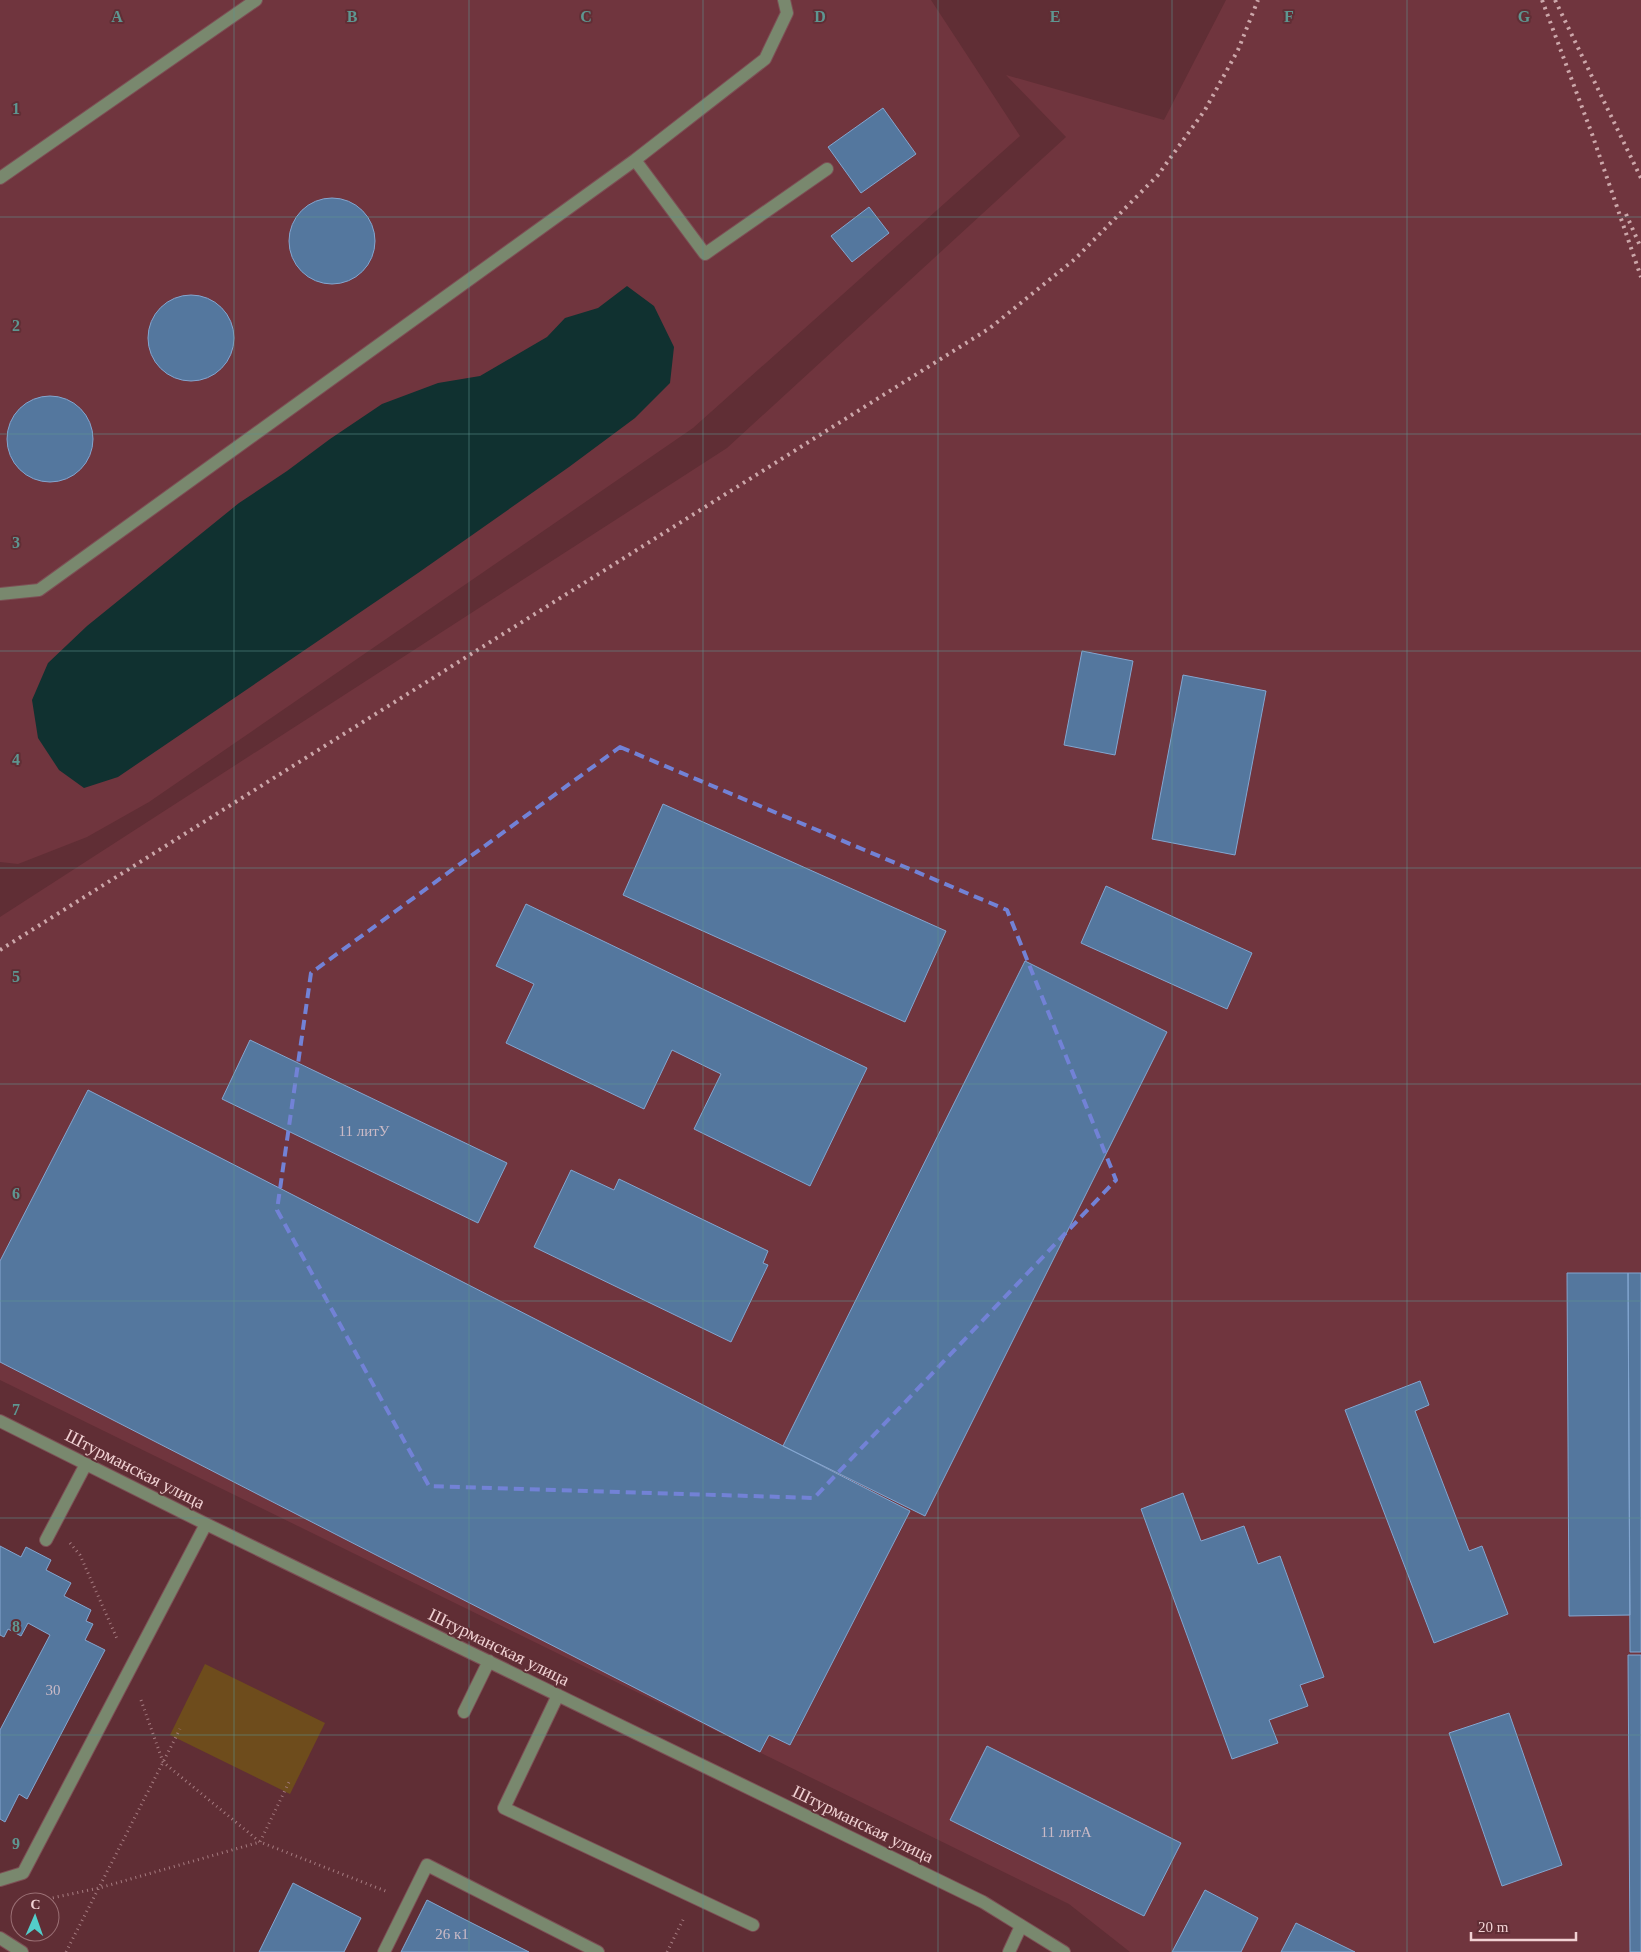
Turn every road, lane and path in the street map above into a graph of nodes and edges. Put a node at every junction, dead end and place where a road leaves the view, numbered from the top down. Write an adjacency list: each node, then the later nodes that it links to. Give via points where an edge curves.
1 (256, 0): 5 (street)
2 (784, 0): 3 (street, via 787,13 765,59)
3 (635, 160): 4 (street, via 705,254); 6 (street, via 39,590)
4 (827, 169)
5 (0, 178)
6 (0, 594)
7 (0, 1421): 8 (street, Штурманская улица)
8 (86, 1464): 9 (street, Штурманская улица); 10 (street)
9 (206, 1524): 12 (street, Штурманская улица); 13 (street)
10 (54, 1525): 11 (street); 13 (path, via 80,1554)
11 (46, 1540)
12 (489, 1661): 14 (street, Штурманская улица); 15 (street)
13 (130, 1669): 17 (path); 20 (street, via 23,1873)
14 (558, 1695): 23 (street, via 504,1808); 26 (street, Штурманская улица, via 983,1902)
15 (464, 1712)
16 (180, 1729): 17 (path)
17 (163, 1762): 19 (path); 21 (path)
18 (290, 1780): 19 (path)
19 (260, 1842): 21 (path); 24 (path)
20 (0, 1880)
21 (99, 1888): 22 (path); 29 (path)
22 (60, 1896)
23 (693, 1897): 25 (street); 32 (path)
24 (409, 1901): 30 (street); 31 (street, via 427,1865)
25 (753, 1925)
26 (1021, 1926): 33 (street); 34 (street, Штурманская улица)
27 (0, 1938): 28 (street)
28 (22, 1952)
29 (66, 1952)
30 (384, 1952)
31 (598, 1952)
32 (668, 1952)
33 (1009, 1952)
34 (1064, 1952)

